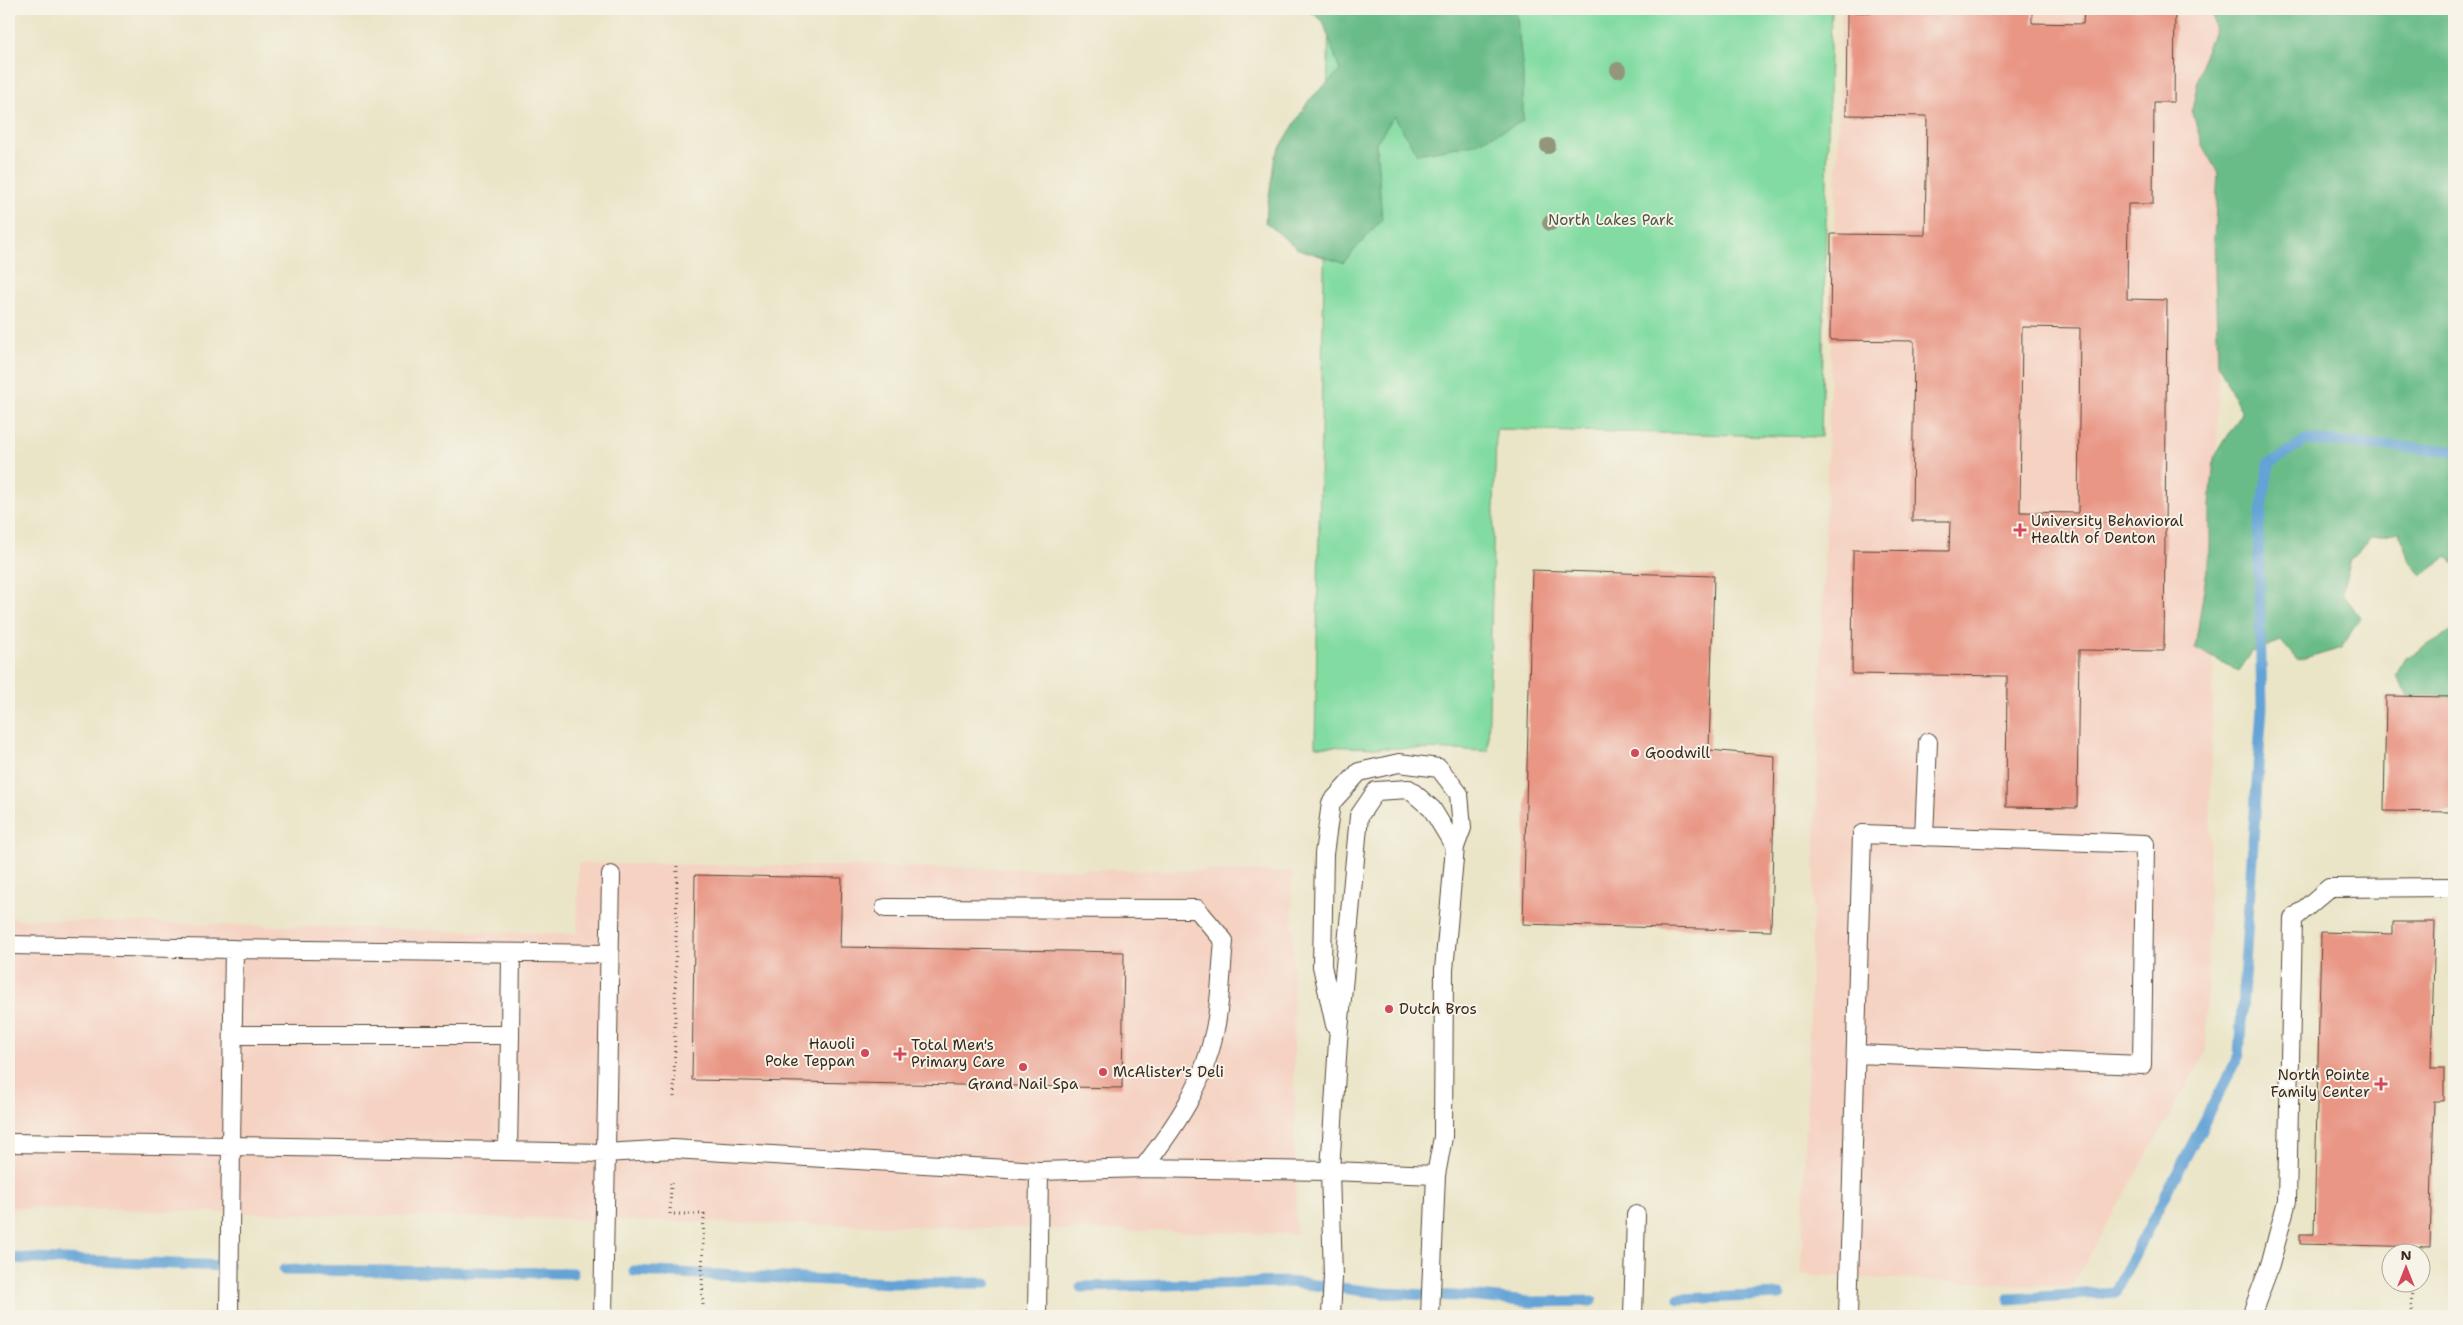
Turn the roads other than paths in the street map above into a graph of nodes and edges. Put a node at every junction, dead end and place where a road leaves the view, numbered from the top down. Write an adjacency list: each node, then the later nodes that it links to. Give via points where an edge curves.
1 (1928, 742): 2 (lane)
2 (1924, 837): 14 (lane, via 1862,834); 14 (lane, via 2145,844 2142,1065)
3 (1455, 847): 13 (lane, via 1432,809 1409,789 1376,791 1359,816); 13 (lane, via 1462,828 1459,794 1439,768 1399,763 1359,772 1331,803 1324,854 1322,966); 22 (lane, via 1444,970 1443,1137)
4 (611, 875): 10 (lane)
5 (2454, 887): 31 (lane, via 2329,888 2293,919 2287,1201 2270,1265)
6 (885, 908): 19 (lane, via 1196,909 1224,941 1215,1029 1198,1086 1176,1126)
7 (9, 945): 8 (lane)
8 (234, 949): 9 (lane); 11 (lane)
9 (511, 954): 10 (lane); 12 (lane)
10 (609, 954): 18 (lane)
11 (234, 1035): 12 (lane); 16 (lane)
12 (510, 1036): 17 (lane)
13 (1338, 1040): 21 (lane)
14 (1856, 1054): 30 (lane)
15 (9, 1143): 16 (lane)
16 (231, 1146): 17 (lane); 26 (lane)
17 (508, 1151): 18 (lane)
18 (605, 1152): 20 (lane, via 672,1149); 27 (lane)
19 (1143, 1168): 20 (lane); 21 (lane)
20 (1038, 1171): 28 (lane)
21 (1330, 1171): 22 (lane); 25 (lane)
22 (1436, 1175): 24 (lane)
23 (1636, 1215): 29 (lane)
24 (1430, 1308)
25 (1331, 1310)
26 (229, 1316)
27 (603, 1316)
28 (1037, 1316)
29 (1633, 1316)
30 (1848, 1316)
31 (2251, 1316)

